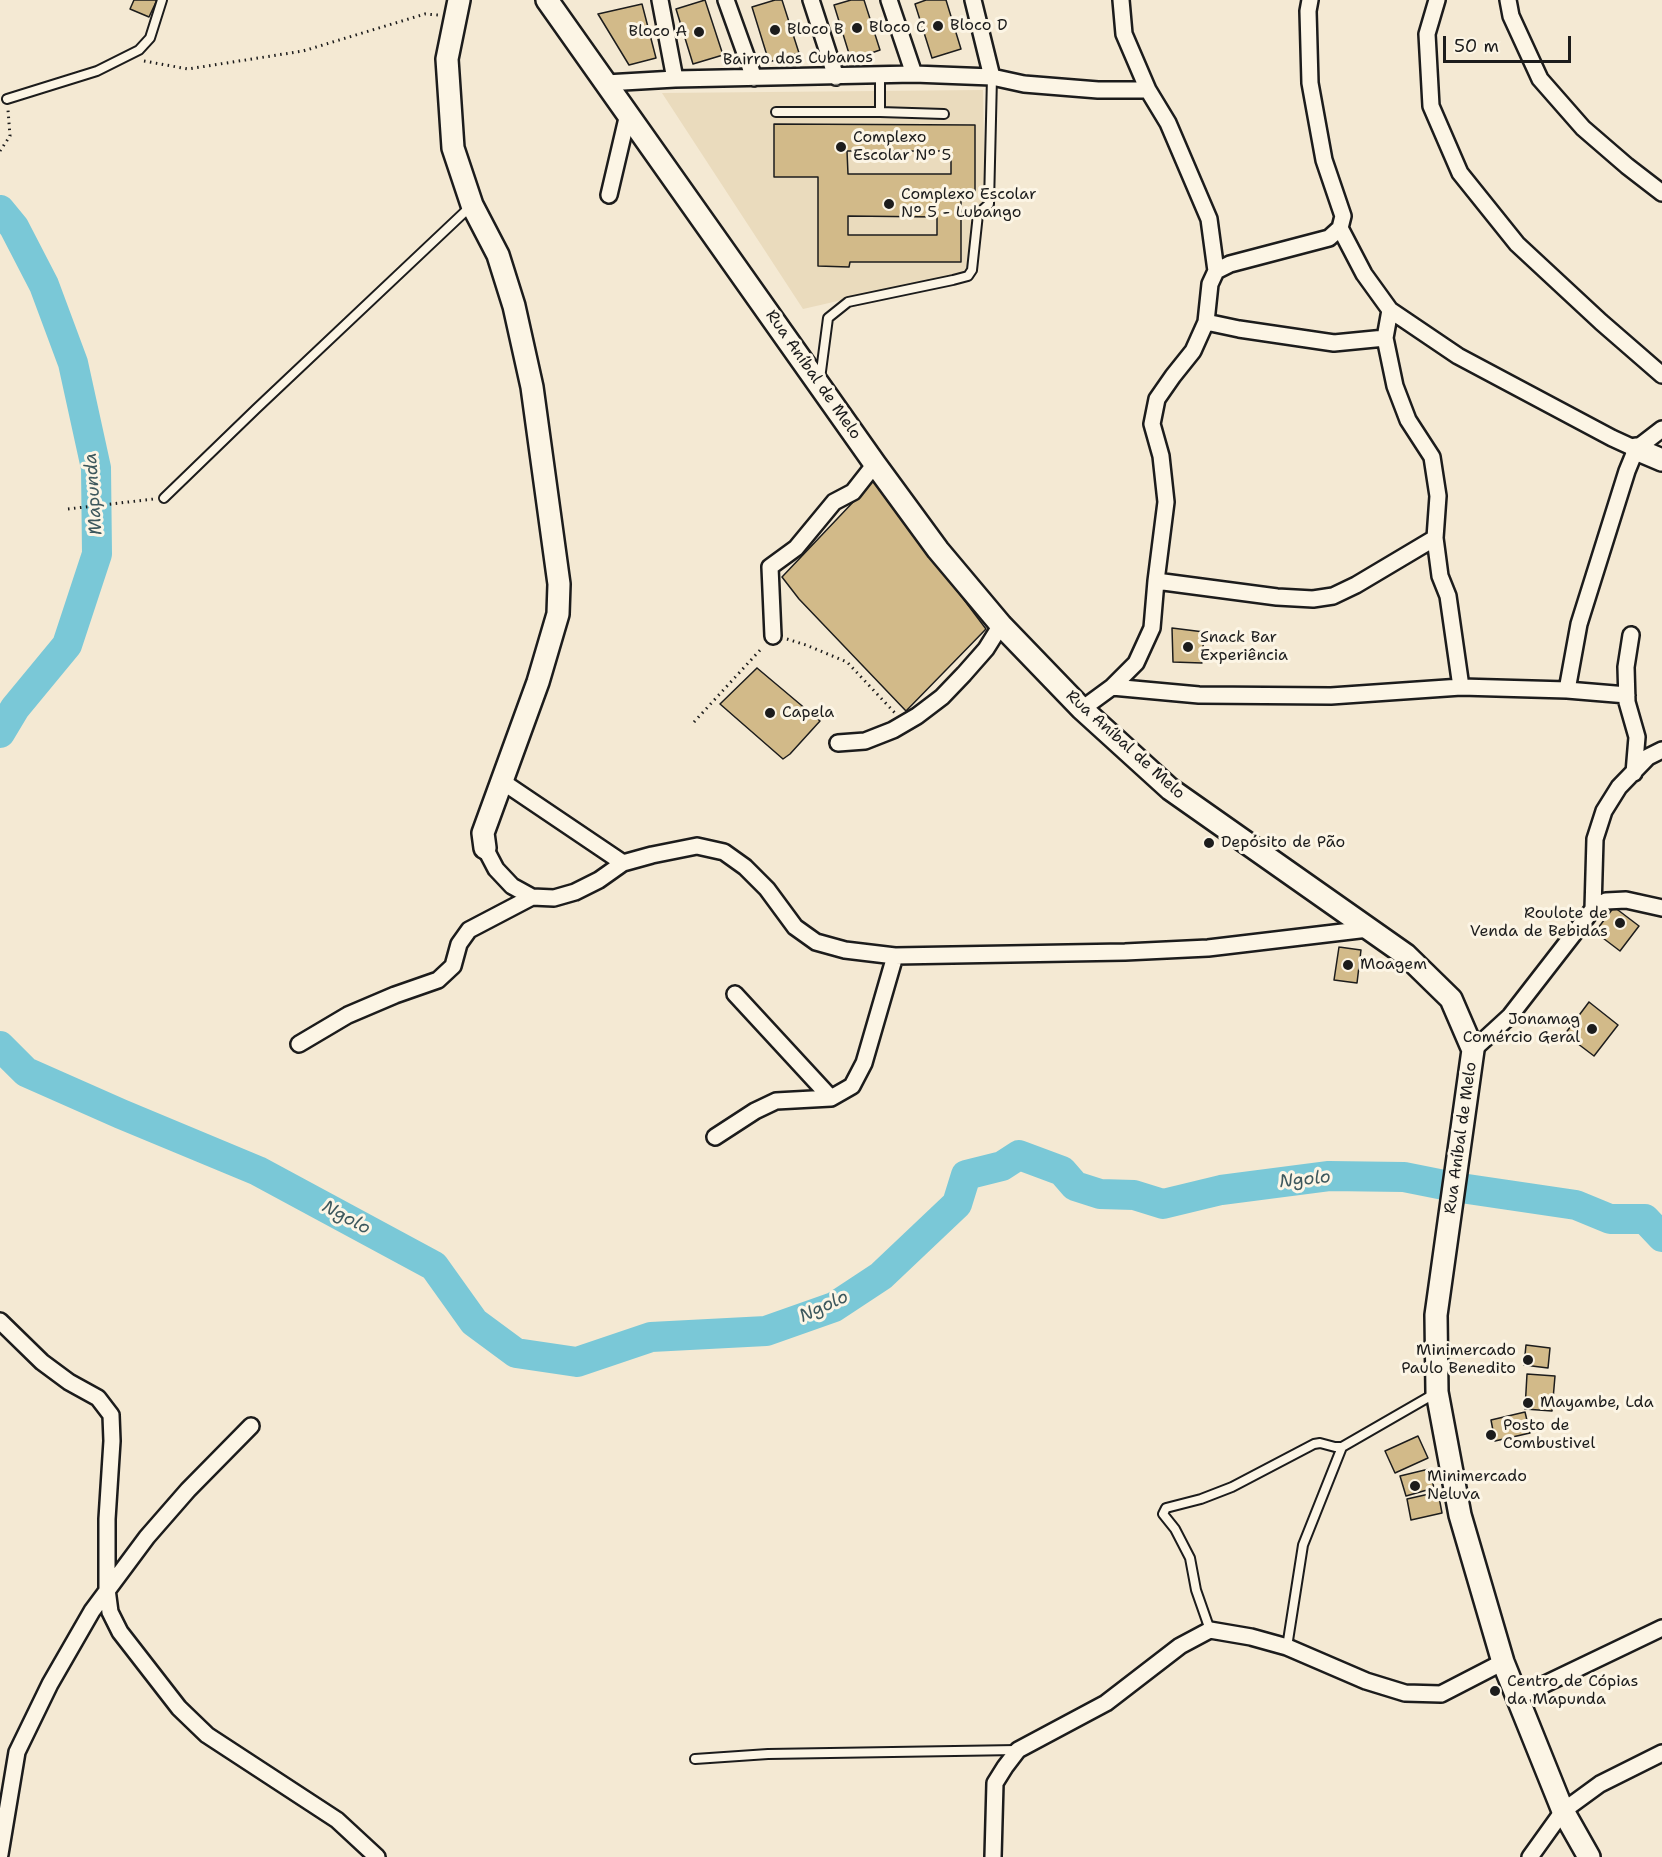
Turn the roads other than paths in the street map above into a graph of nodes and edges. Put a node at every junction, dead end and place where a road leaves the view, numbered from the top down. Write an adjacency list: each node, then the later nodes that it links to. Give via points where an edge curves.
1 (162, 0): 21 (lane, via 150,38 139,50 98,71)
2 (551, 0): 19 (street, Rua Aníbal de Melo)
3 (660, 0): 18 (street)
4 (726, 0): 17 (street)
5 (811, 0): 15 (street)
6 (889, 0): 13 (street)
7 (973, 0): 16 (street)
8 (1121, 0): 20 (street, via 1124,34)
9 (1310, 0): 29 (street, via 1310,83 1324,160 1342,216)
10 (1437, 0): 34 (street, via 1427,34 1431,106 1460,173 1517,244)
11 (1508, 0): 26 (street, via 1511,16 1540,79 1583,128)
12 (457, 7): 28 (street, via 447,58 451,124 453,148)
13 (914, 75): 14 (street, Bairro dos Cubanos); 16 (street, Bairro dos Cubanos)
14 (880, 76): 15 (street, Bairro dos Cubanos); 23 (lane)
15 (836, 77): 17 (street, Bairro dos Cubanos)
16 (992, 77): 20 (street, Bairro dos Cubanos, via 1024,84); 35 (lane, via 989,204 978,214 972,270 968,276 953,280 848,302 828,318)
17 (754, 78): 18 (street, Bairro dos Cubanos)
18 (675, 79): 19 (street, Bairro dos Cubanos)
19 (606, 83): 24 (street, Rua Aníbal de Melo)
20 (1148, 90): 30 (street, via 1168,123 1209,219)
21 (7, 99)
22 (776, 112): 23 (lane)
23 (880, 112): 25 (lane)
24 (628, 114): 27 (street); 35 (street, Rua Aníbal de Melo)
25 (944, 114)
26 (1662, 193)
27 (609, 195)
28 (472, 205): 40 (lane); 54 (street, via 498,255 514,306 532,387 560,584 558,614)
29 (1340, 228): 30 (street, via 1329,238); 31 (street, via 1364,274)
30 (1216, 271): 32 (street, via 1210,284)
31 (1390, 310): 33 (street); 37 (street, via 1458,356)
32 (1206, 322): 33 (street, via 1334,343); 42 (street, via 1193,351 1157,399 1152,424 1161,456 1166,502)
33 (1385, 338): 41 (street, via 1395,386 1408,420 1432,457 1438,496)
34 (1662, 375)
35 (819, 385): 39 (street, Rua Aníbal de Melo)
36 (1662, 429): 37 (street)
37 (1636, 449): 38 (street); 48 (street, via 1579,624)
38 (1662, 460)
39 (875, 464): 43 (street, Rua Aníbal de Melo, via 938,550); 45 (street, via 853,492 834,502 796,548 770,567)
40 (165, 498)
41 (1436, 538): 42 (street, via 1333,596 1277,597); 47 (street)
42 (1156, 581): 46 (street, via 1152,628 1136,663)
43 (1001, 625): 50 (street, Rua Aníbal de Melo); 51 (street, via 964,674 917,716 866,741)
44 (1631, 635): 49 (street)
45 (773, 636)
46 (1112, 687): 47 (street, via 1199,695 1331,696); 50 (street)
47 (1461, 687): 48 (street)
48 (1567, 690): 49 (street)
49 (1627, 695): 53 (street, via 1637,737)
50 (1082, 709): 60 (street, Rua Aníbal de Melo, via 1170,789)
51 (838, 743)
52 (1662, 750): 53 (street, via 1648,757)
53 (1634, 773): 59 (street, via 1619,787 1604,811 1595,838)
54 (503, 782): 55 (street, via 483,833); 56 (street)
55 (485, 848): 57 (street, via 496,869 512,886)
56 (623, 864): 57 (street, via 575,892 554,898); 61 (street, via 697,846 724,852 768,889 795,927 816,942)
57 (532, 897): 63 (street, via 469,930 459,944 453,966 438,980 348,1016)
58 (1662, 908): 59 (street, via 1626,900 1606,901)
59 (1593, 909): 64 (street, via 1510,1016)
60 (1368, 929): 61 (street, via 1208,948); 64 (street, Rua Aníbal de Melo, via 1406,955 1450,999)
61 (895, 956): 65 (street, via 864,1064 852,1086)
62 (735, 994): 65 (street)
63 (299, 1044)
64 (1473, 1050): 68 (street, Rua Aníbal de Melo, via 1436,1315)
65 (831, 1098): 66 (street, via 776,1101)
66 (715, 1137)
67 (0, 1321): 71 (street, via 42,1362 98,1398 111,1415)
68 (1437, 1392): 70 (lane); 75 (street, Rua Aníbal de Melo, via 1460,1515)
69 (251, 1426): 71 (street, via 147,1536)
70 (1342, 1447): 73 (lane, via 1314,1444 1232,1487 1166,1508 1163,1514 1190,1558); 74 (lane, via 1302,1545)
71 (107, 1590): 81 (street, via 50,1684 17,1752); 82 (street, via 110,1612 120,1632 179,1708 207,1735 337,1820)
72 (1662, 1628): 76 (street)
73 (1210, 1630): 74 (street); 77 (street, via 1180,1646 1106,1703)
74 (1287, 1647): 75 (street, via 1405,1693 1441,1694)
75 (1503, 1662): 76 (street, Rua Aníbal de Melo)
76 (1518, 1697): 80 (street, Rua Aníbal de Melo)
77 (1018, 1750): 79 (lane); 83 (street, via 995,1783)
78 (1662, 1753): 80 (street, via 1600,1784)
79 (695, 1759)
80 (1563, 1811): 84 (street); 85 (street, Rua Aníbal de Melo)
81 (0, 1854)
82 (377, 1857)
83 (993, 1857)
84 (1530, 1857)
85 (1589, 1857)

